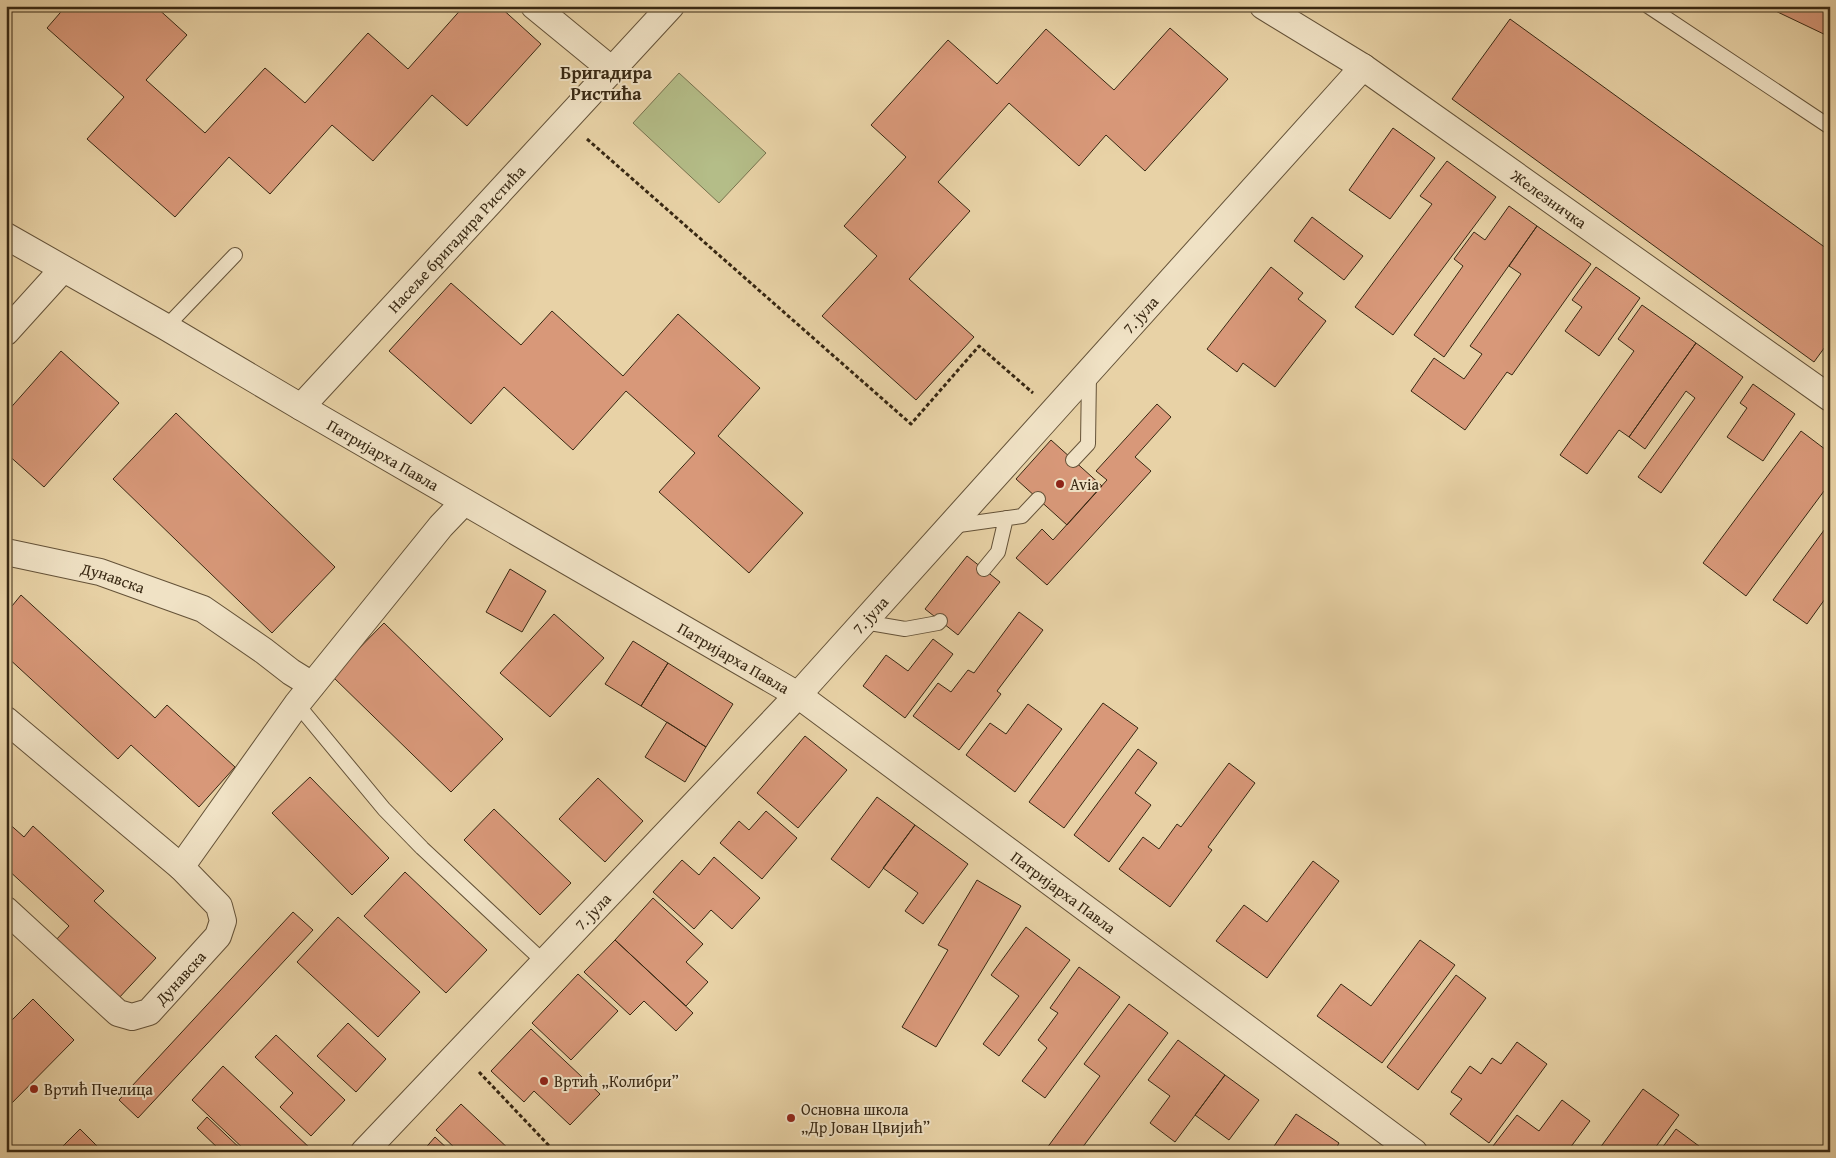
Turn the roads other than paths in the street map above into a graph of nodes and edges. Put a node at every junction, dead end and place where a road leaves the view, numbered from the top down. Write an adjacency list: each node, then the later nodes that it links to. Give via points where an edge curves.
1 (534, 6): 6 (street)
2 (671, 6): 6 (street, Насеље бригадира Ристића)
3 (1263, 6): 5 (street, Железничка)
4 (1648, 6): 7 (lane)
5 (1364, 67): 13 (street, 7. јула); 14 (street, Железничка)
6 (612, 70): 15 (street, Насеље бригадира Ристића)
7 (1830, 127)
8 (6, 236): 10 (street, Патријарха Павла)
9 (235, 255): 11 (lane)
10 (63, 269): 11 (street, Патријарха Павла); 12 (street)
11 (166, 327): 15 (street, Патријарха Павла)
12 (6, 332)
13 (1089, 371): 16 (lane, via 1088,444); 20 (street, 7. јула)
14 (1830, 398)
15 (301, 407): 18 (street, Патријарха Павла)
16 (1073, 460)
17 (1038, 499): 19 (lane, via 1022,516)
18 (464, 502): 25 (street); 26 (street, Патријарха Павла)
19 (1006, 518): 20 (lane); 22 (lane, via 998,552)
20 (950, 527): 24 (street, 7. јула)
21 (6, 552): 25 (street, Дунавска, via 100,572 202,609 291,672)
22 (984, 569)
23 (940, 621): 24 (lane, via 905,629)
24 (864, 622): 26 (street, 7. јула)
25 (305, 694): 28 (street); 30 (lane, via 384,810)
26 (798, 695): 30 (street, 7. јула); 32 (street, Патријарха Павла)
27 (6, 720): 28 (street, Дунавска)
28 (181, 868): 29 (street, Дунавска, via 219,906 223,921 218,936 149,1012 132,1017 118,1013)
29 (6, 910)
30 (544, 962): 31 (street, 7. јула)
31 (364, 1152)
32 (1414, 1152)

